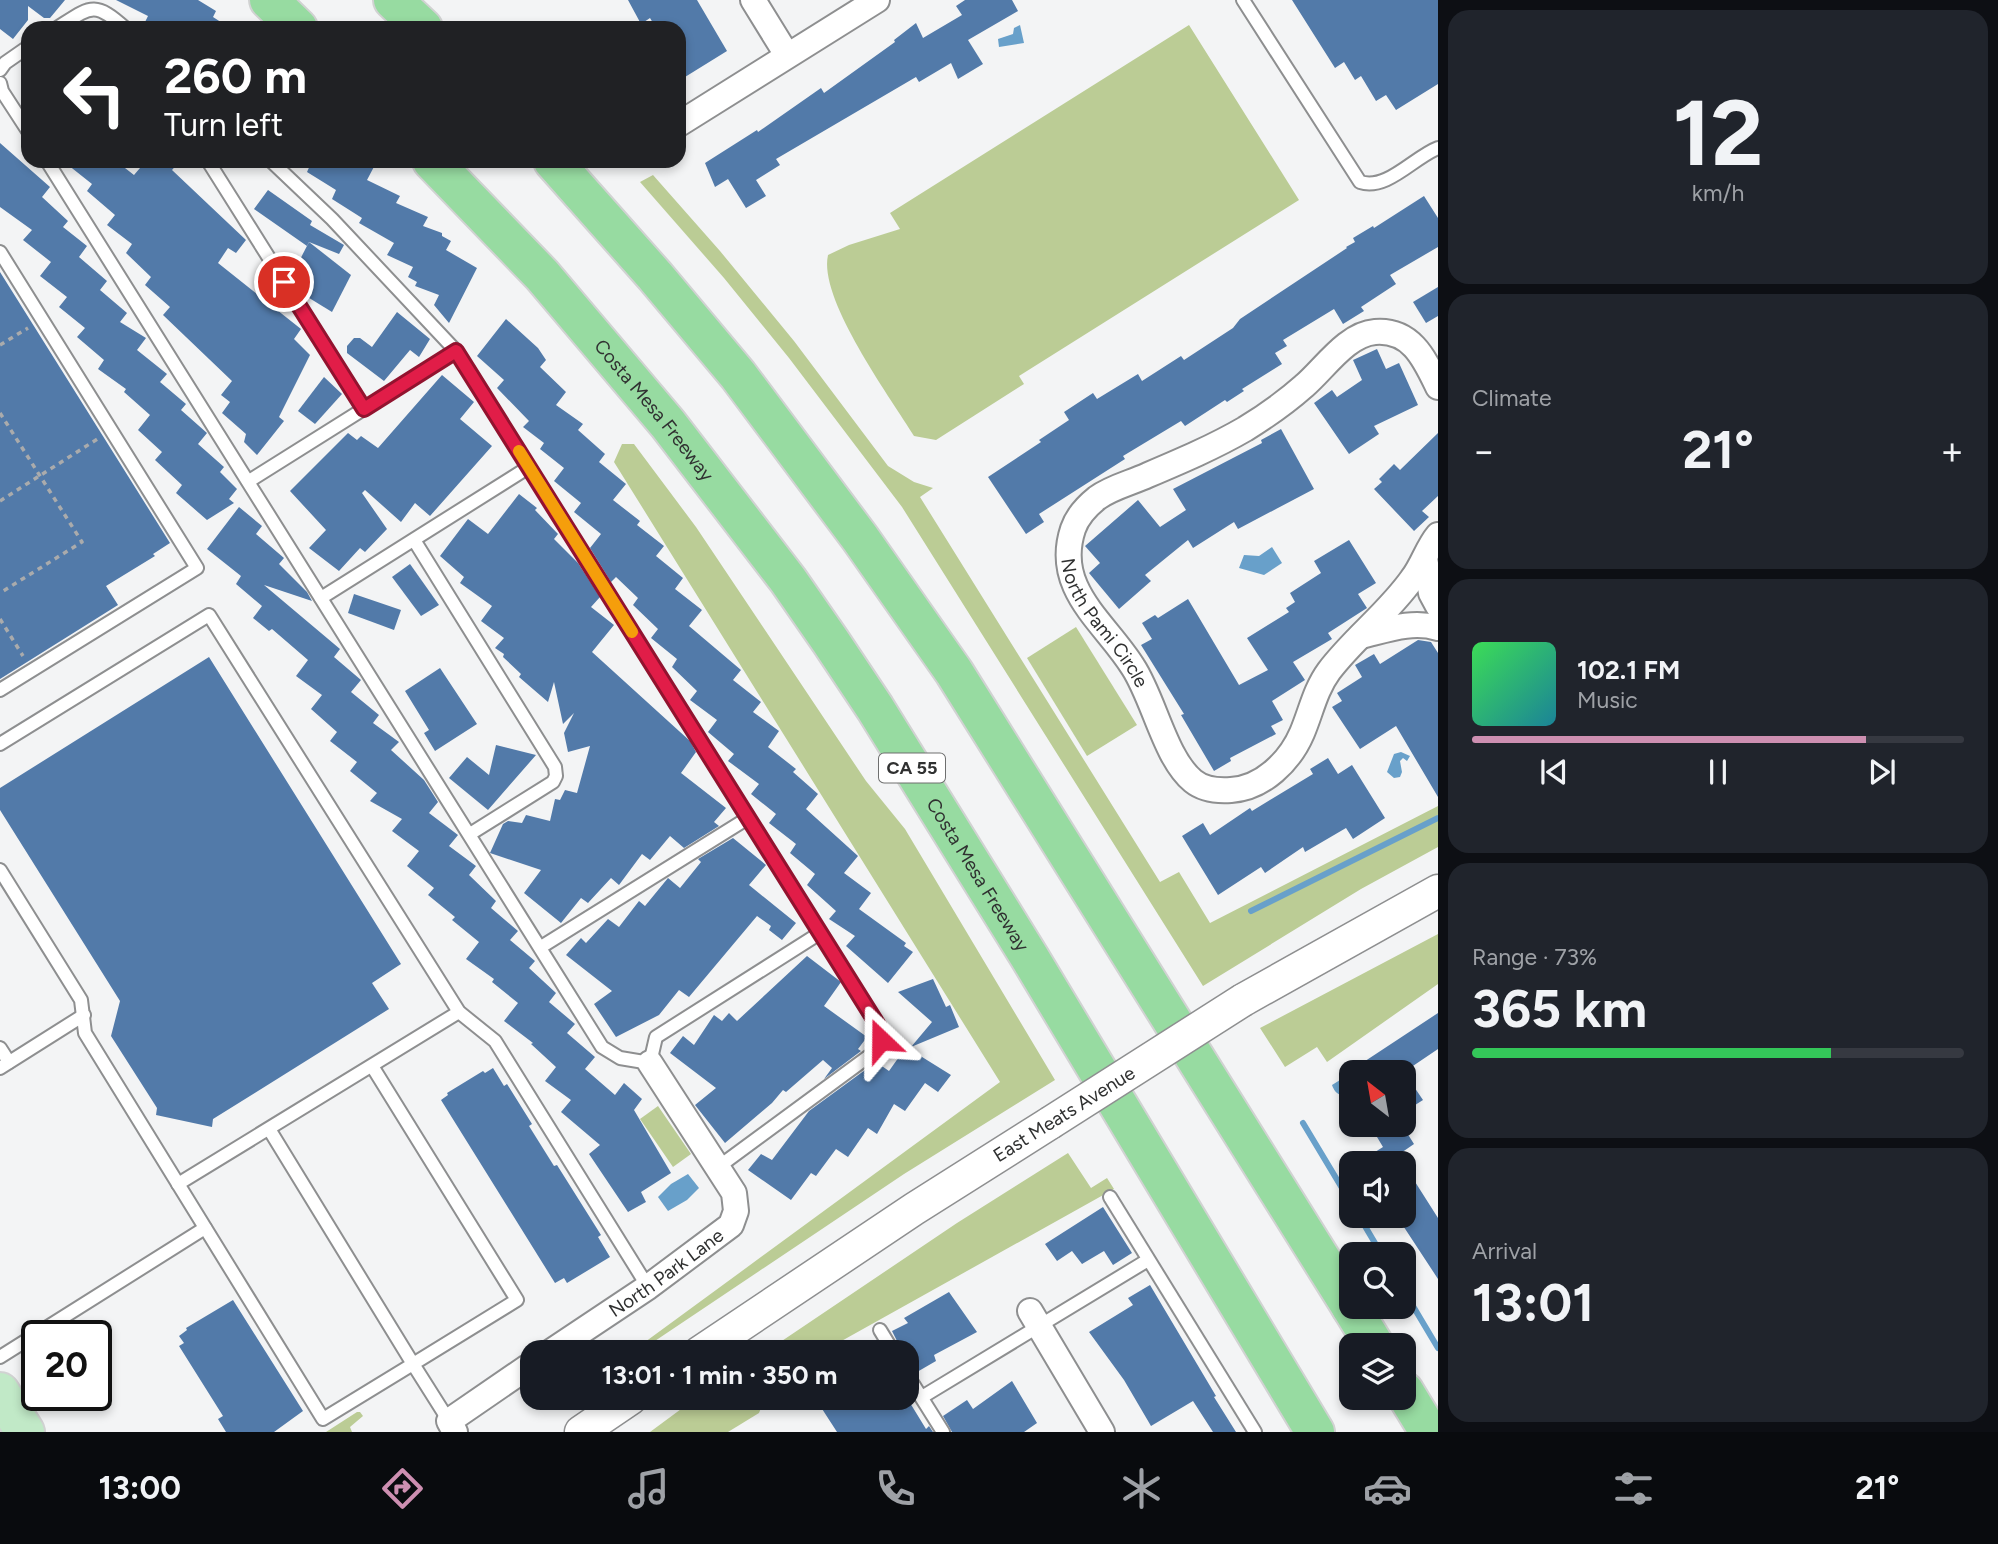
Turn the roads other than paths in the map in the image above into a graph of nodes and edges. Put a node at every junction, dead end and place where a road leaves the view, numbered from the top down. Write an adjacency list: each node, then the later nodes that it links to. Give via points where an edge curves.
1 (269, 0): 8 (highway)
2 (393, 0): 9 (highway)
3 (753, 0): 11 (street)
4 (877, 0): 11 (street)
5 (1243, 0): 16 (lane, via 1360,182 1382,182)
6 (68, 21): 7 (lane, via 94,8 103,9)
7 (117, 21)
8 (291, 21)
9 (416, 21)
10 (21, 52): 12 (lane)
11 (787, 55): 15 (street)
12 (0, 70)
13 (0, 83): 14 (lane)
14 (21, 120)
15 (686, 120)
16 (1438, 148)
17 (51, 168): 27 (lane)
18 (212, 168): 25 (lane)
19 (278, 168): 23 (lane)
20 (439, 168): 74 (highway, Costa Mesa Freeway / CA 55, via 542,275 644,395 831,642 1030,958)
21 (559, 168): 56 (highway, via 738,375 954,672)
22 (0, 252): 35 (lane, via 197,568)
23 (456, 351): 25 (lane); 26 (lane)
24 (1438, 387): 34 (street, North Pami Circle, via 1414,345 1387,333 1361,337 1272,411 1221,442 1099,496 1074,527 1069,561 1075,590 1139,675 1179,764 1193,781 1208,789 1239,790 1260,782 1278,767 1298,741 1323,680)
25 (364, 409): 27 (lane)
26 (529, 467): 29 (lane); 37 (lane)
27 (249, 481): 31 (lane)
28 (1438, 535): 30 (street, North Pami Circle)
29 (414, 540): 31 (lane); 38 (lane, via 555,768 552,782)
30 (1425, 558): 32 (street); 34 (street, North Pami Circle, via 1413,579)
31 (321, 598): 38 (lane)
32 (1438, 606)
33 (1438, 628): 34 (street, via 1402,626)
34 (1361, 636)
35 (0, 690)
36 (0, 744): 43 (lane, via 209,615)
37 (748, 818): 41 (lane); 42 (lane)
38 (470, 834): 42 (lane)
39 (2, 878): 44 (lane, via 81,1000)
40 (1438, 891): 60 (street, East Meats Avenue, bridge, via 1242,1000 946,1188)
41 (820, 933): 46 (lane, via 656,1037); 50 (lane, via 879,1027 881,1040 876,1051)
42 (541, 947): 46 (lane, via 602,1046 620,1058)
43 (459, 1012): 48 (lane); 55 (lane, via 495,1041)
44 (84, 1015): 47 (lane); 51 (lane, via 85,1033)
45 (0, 1048): 47 (lane)
46 (650, 1063): 50 (street, North Park Lane)
47 (4, 1065)
48 (372, 1066): 49 (lane); 63 (lane, via 517,1300)
49 (269, 1129): 51 (lane); 63 (lane)
50 (717, 1167): 55 (street, North Park Lane, via 734,1193 736,1211 731,1225)
51 (178, 1184): 53 (lane)
52 (1110, 1198): 54 (lane)
53 (205, 1228): 62 (lane); 63 (lane, via 323,1419)
54 (1148, 1260): 57 (lane); 73 (lane)
55 (648, 1287): 59 (street, North Park Lane)
56 (1339, 1288)
57 (1034, 1319): 66 (lane); 72 (street)
58 (880, 1330): 61 (lane)
59 (568, 1340)
60 (718, 1340)
61 (886, 1340)
62 (0, 1357)
63 (413, 1364): 69 (lane)
64 (520, 1373): 69 (street)
65 (919, 1392): 66 (lane)
66 (922, 1397): 71 (lane)
67 (613, 1410): 70 (street)
68 (1416, 1410): 75 (highway)
69 (452, 1427)
70 (581, 1432)
71 (943, 1432)
72 (1102, 1432)
73 (1255, 1432)
74 (1315, 1432)
75 (1429, 1432)

